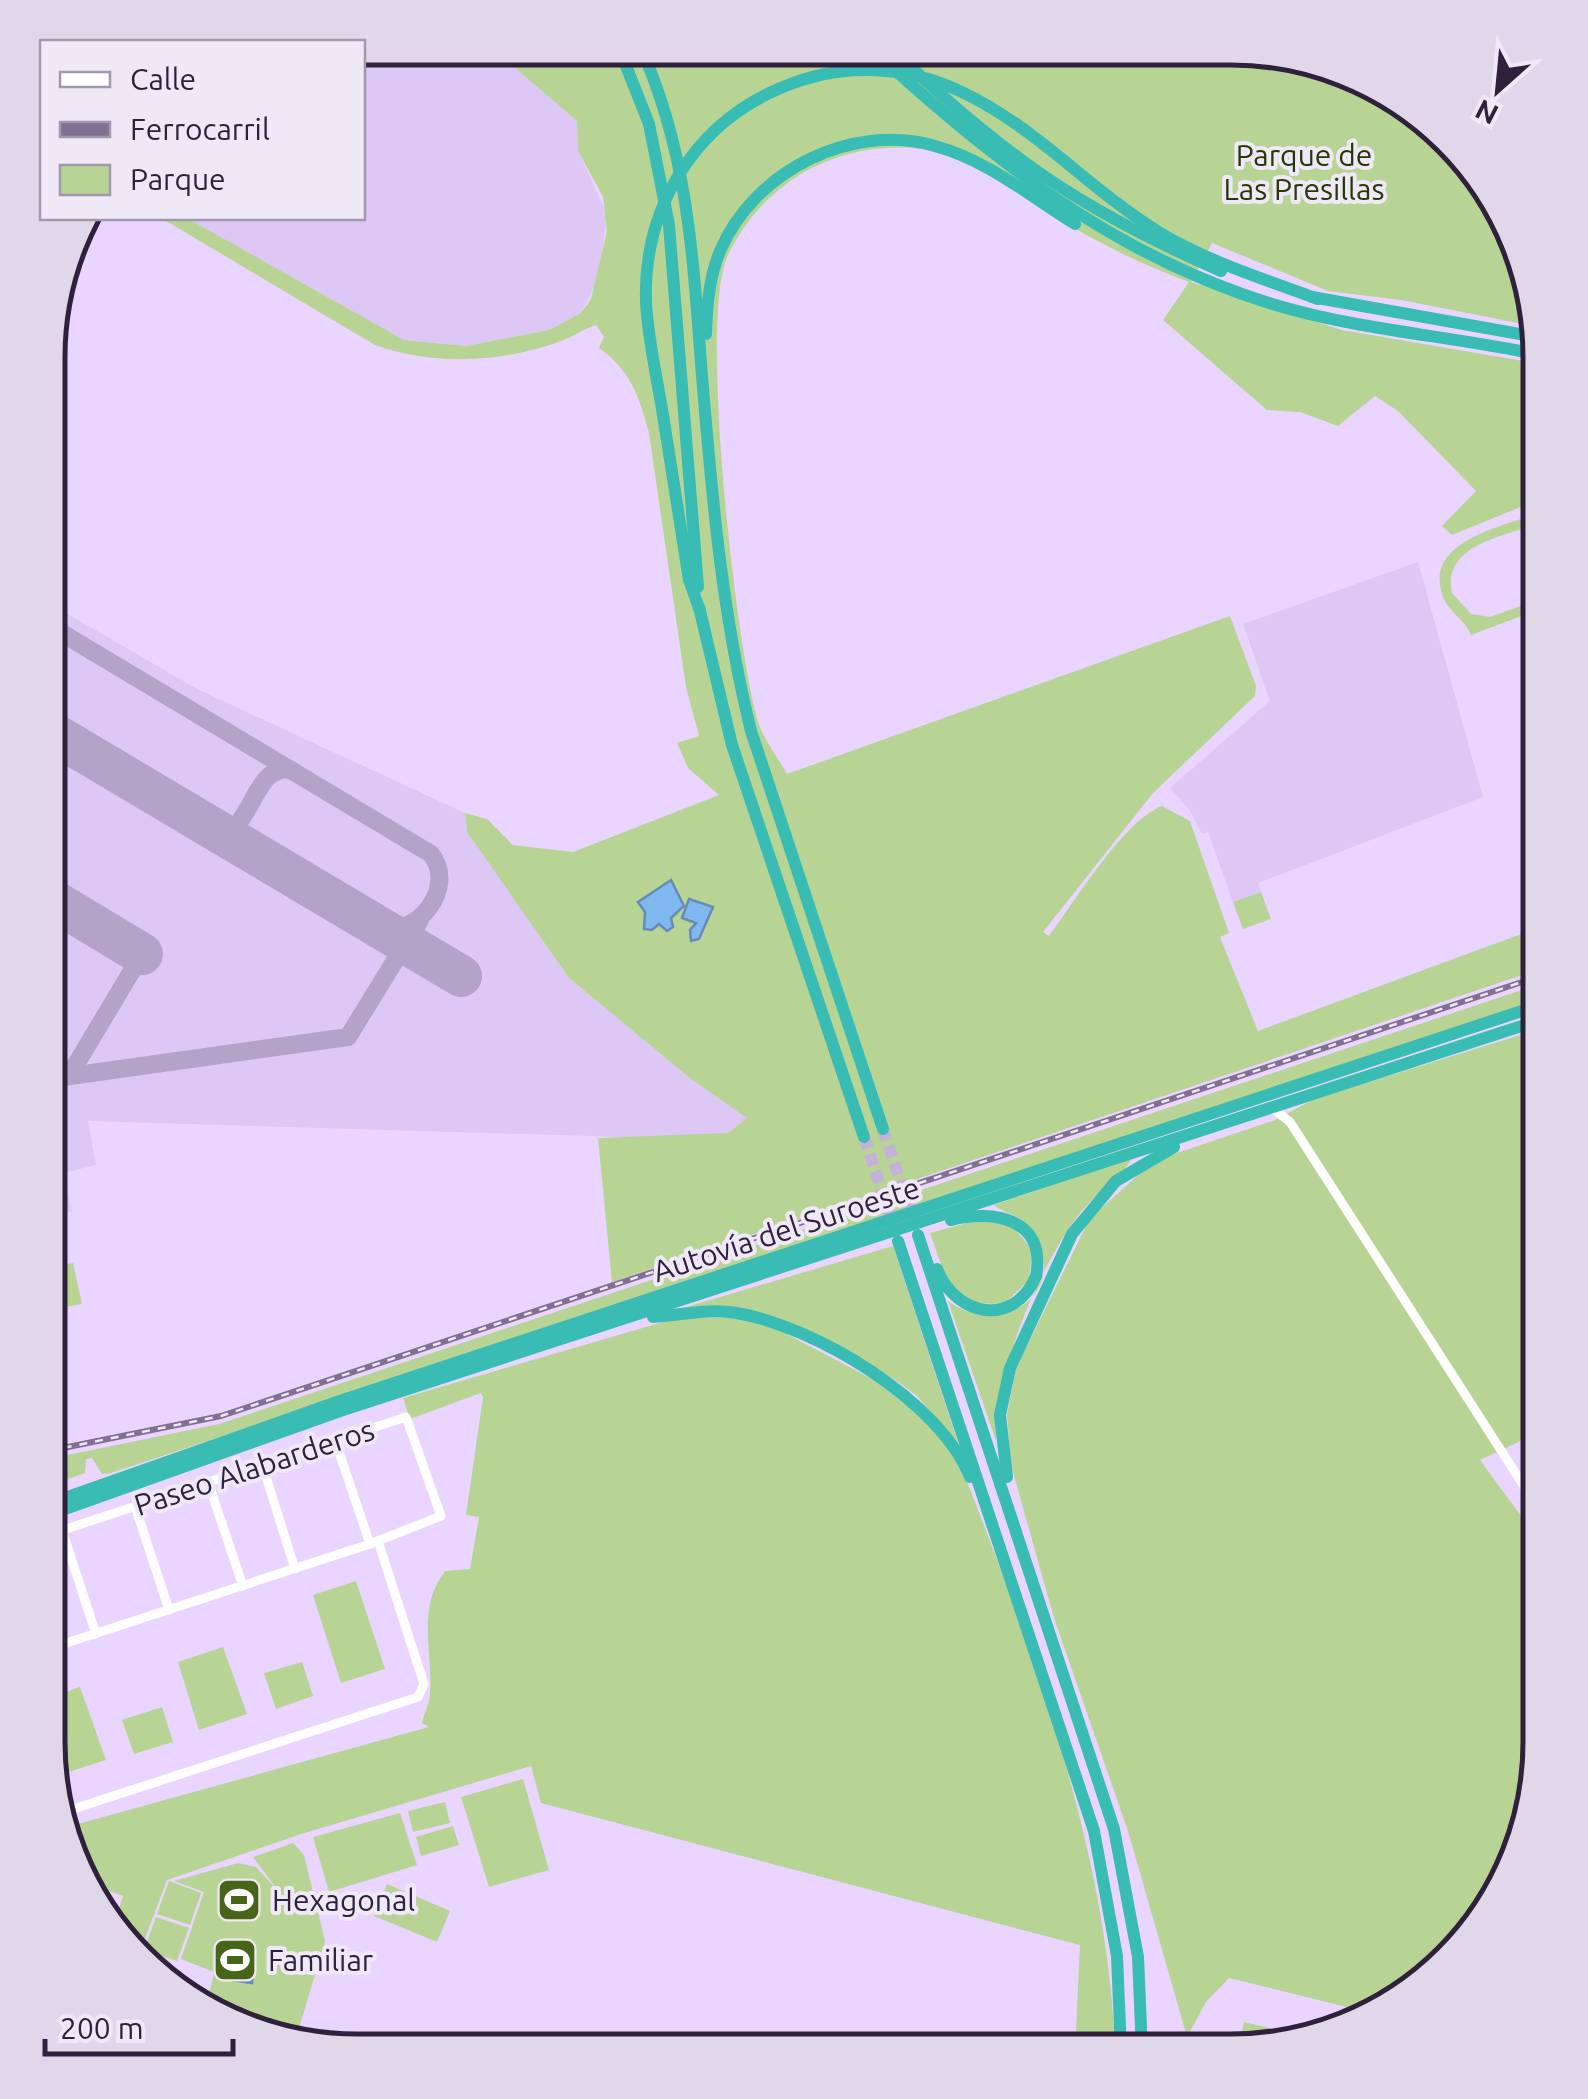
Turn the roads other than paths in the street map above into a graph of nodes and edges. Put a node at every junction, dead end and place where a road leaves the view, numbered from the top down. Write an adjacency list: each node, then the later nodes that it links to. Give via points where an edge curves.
1 (621, 65): 6 (highway)
2 (627, 65): 6 (highway)
3 (649, 65): 11 (highway, via 666,104 690,224)
4 (889, 65): 7 (highway, via 1053,200)
5 (909, 65): 8 (highway, via 956,111 1059,190 1129,230 1229,274)
6 (638, 90): 12 (highway, via 669,226)
7 (1200, 280): 10 (highway, via 1358,326); 11 (highway, via 1096,236 963,155 901,140 848,145 772,183 720,250 708,297)
8 (1318, 298): 9 (highway); 12 (highway, via 1159,232 991,108 925,77 836,71 762,96 702,141 661,207 647,267 653,356 689,580)
9 (1522, 334)
10 (1523, 352)
11 (706, 421): 19 (highway, via 718,568 739,682)
12 (700, 611): 20 (highway, via 732,744)
13 (1523, 1011): 28 (highway, Autovía del Suroeste)
14 (1523, 1026): 15 (highway, Autovía del Suroeste)
15 (1303, 1098): 16 (highway, Autovía del Suroeste); 18 (street)
16 (1272, 1108): 17 (highway, Autovía del Suroeste); 18 (street)
17 (1251, 1115): 22 (highway, Autovía del Suroeste); 36 (highway, via 1166,1150 1108,1190 1072,1234 1025,1332 1000,1415 1002,1455)
18 (1290, 1122): 27 (street)
19 (883, 1129)
20 (864, 1138)
21 (898, 1241): 29 (highway)
22 (791, 1266): 23 (highway, Autovía del Suroeste); 36 (highway, via 968,1215 996,1214 1030,1236 1036,1276 1013,1305 995,1312 955,1298 918,1234)
23 (635, 1318): 29 (highway, via 734,1313 785,1328 848,1361 934,1419); 31 (highway, Autovía del Suroeste, via 340,1411)
24 (335, 1440): 25 (street, Paseo Alabarderos); 34 (street); 34 (street, Paseo Alabarderos, via 410,1418 441,1518)
25 (262, 1464): 26 (street, Paseo Alabarderos); 35 (street)
26 (208, 1482): 30 (street, Paseo Alabarderos); 37 (street)
27 (1522, 1483)
28 (65, 1495)
29 (984, 1503): 42 (highway, via 1094,1831 1117,1956)
30 (135, 1506): 32 (street, Paseo Alabarderos); 38 (street)
31 (65, 1510)
32 (65, 1529)
33 (65, 1539): 39 (street)
34 (374, 1543): 35 (street); 41 (street, via 424,1684 418,1697)
35 (296, 1568): 37 (street)
36 (1032, 1576): 43 (highway, via 1114,1829 1138,1956)
37 (242, 1586): 38 (street)
38 (170, 1610): 39 (street)
39 (96, 1634): 40 (street)
40 (65, 1643)
41 (73, 1809)
42 (1120, 2034)
43 (1141, 2034)

